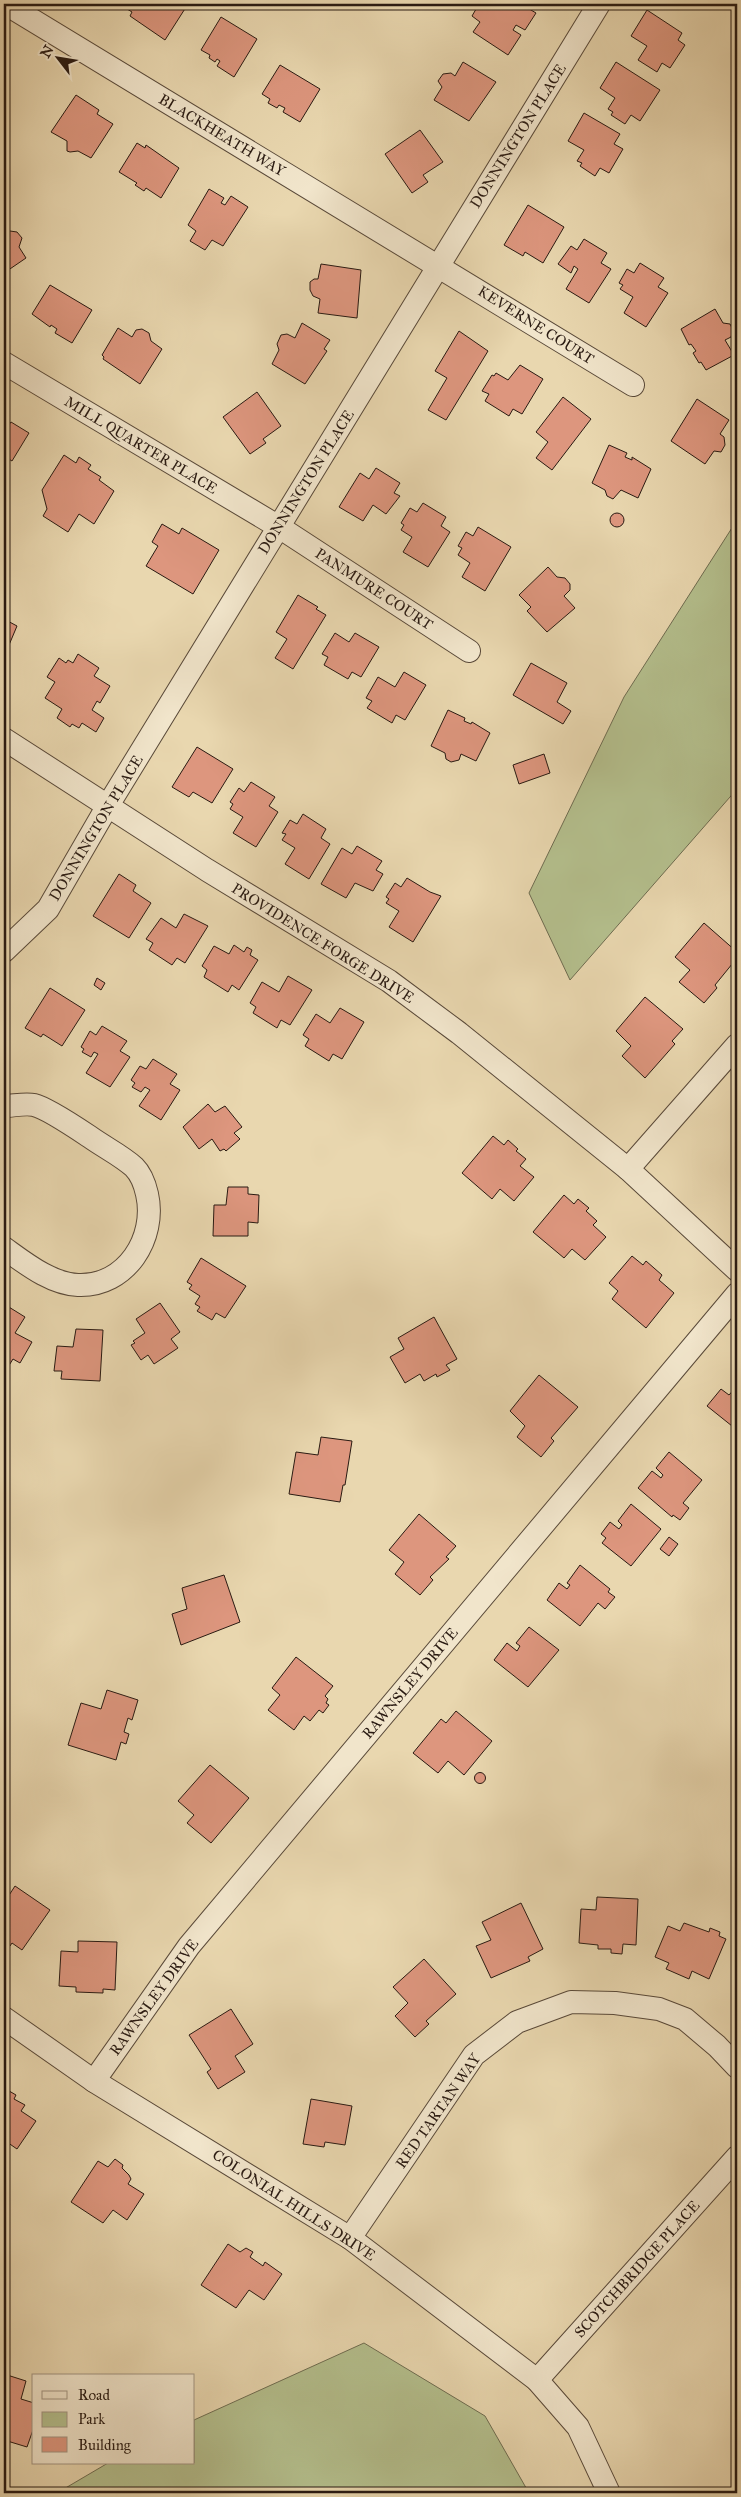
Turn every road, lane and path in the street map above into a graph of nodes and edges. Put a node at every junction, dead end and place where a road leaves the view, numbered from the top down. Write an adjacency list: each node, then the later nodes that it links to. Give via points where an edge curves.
1 (6, 4): 3 (street, BLACKHEATH WAY)
2 (599, 4): 3 (street, DONNINGTON PLACE)
3 (439, 265): 5 (street, KEVERNE COURT); 6 (street, DONNINGTON PLACE)
4 (4, 363): 6 (street, MILL QUARTER PLACE)
5 (633, 385)
6 (279, 527): 7 (street, PANMURE COURT); 9 (street, DONNINGTON PLACE)
7 (469, 651)
8 (4, 739): 9 (street, PROVIDENCE FORGE DRIVE)
9 (107, 807): 10 (street, DONNINGTON PLACE, via 48,909); 13 (street, PROVIDENCE FORGE DRIVE, via 389,981)
10 (4, 951)
11 (737, 1044): 13 (street)
12 (4, 1106): 14 (street, via 34,1105 81,1131 135,1168 145,1185 151,1211 145,1239 132,1262 102,1282 77,1285 51,1278)
13 (628, 1169): 15 (street, PROVIDENCE FORGE DRIVE)
14 (4, 1248)
15 (737, 1270)
16 (737, 1294): 19 (street, RAWNSLEY DRIVE, via 189,1946)
17 (4, 2018): 19 (street, COLONIAL HILLS DRIVE)
18 (737, 2067): 21 (street, RED TARTAN WAY, via 685,2019 660,2009 571,2002 517,2022 474,2056)
19 (94, 2081): 21 (street, COLONIAL HILLS DRIVE)
20 (737, 2157): 22 (street, SCOTCHBRIDGE PLACE)
21 (350, 2238): 22 (street, COLONIAL HILLS DRIVE)
22 (537, 2380): 23 (street, COLONIAL HILLS DRIVE, via 578,2427)
23 (609, 2493)

